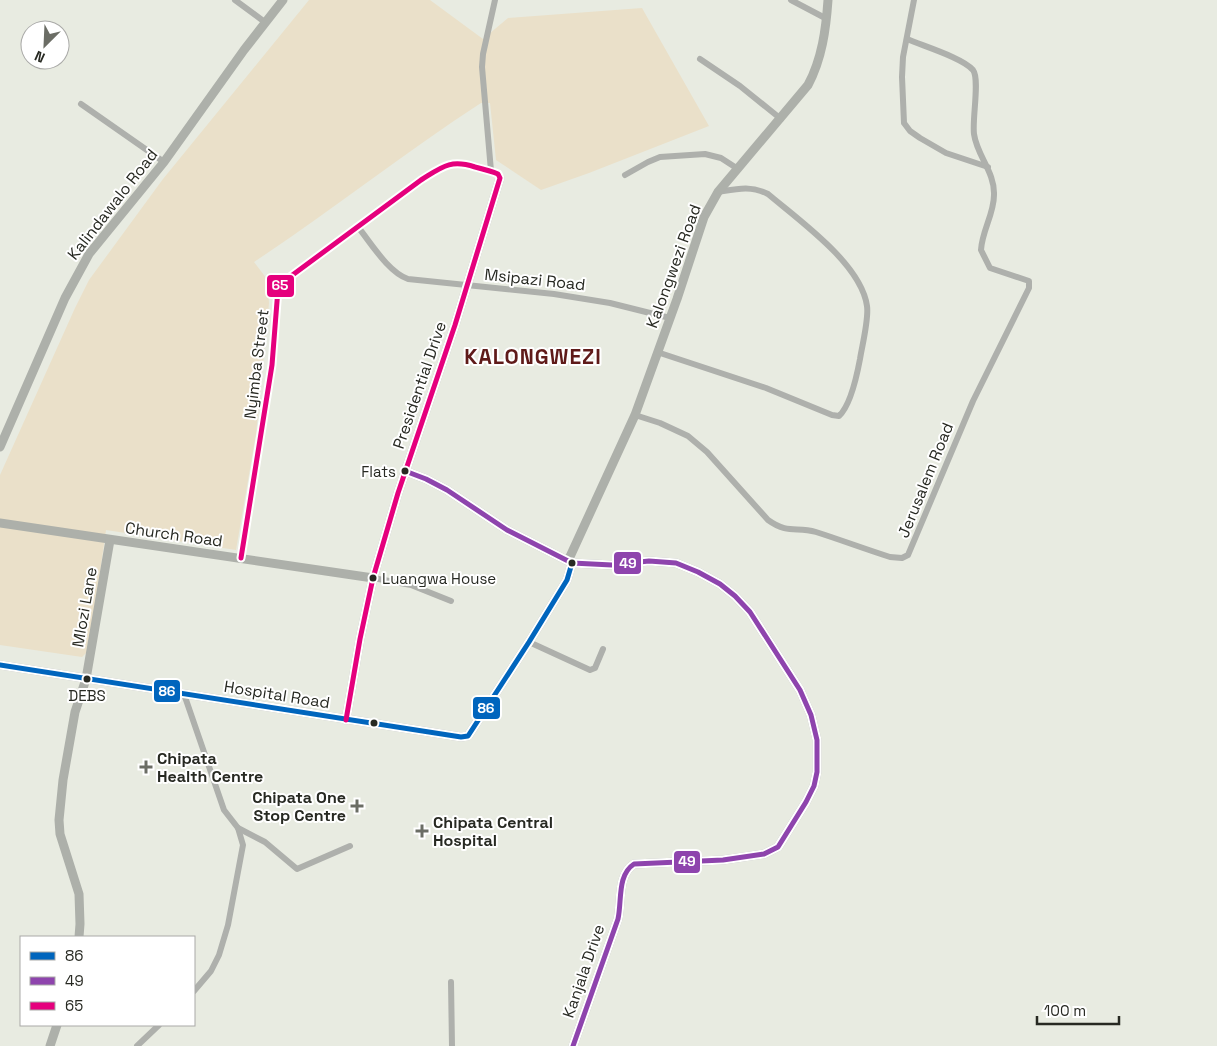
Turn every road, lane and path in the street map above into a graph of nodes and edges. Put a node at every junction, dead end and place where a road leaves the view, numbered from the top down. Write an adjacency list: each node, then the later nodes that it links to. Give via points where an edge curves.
1 (235, 0): 8 (street)
2 (283, 0): 8 (street, Kalindawalo Road)
3 (495, 0): 16 (street, via 482,67)
4 (791, 0): 7 (street)
5 (828, 0): 7 (street, Kalongwezi Road)
6 (914, 0): 9 (street)
7 (827, 19): 12 (street, Kalongwezi Road, via 818,65 808,85)
8 (266, 23): 13 (street, Kalindawalo Road)
9 (907, 39): 14 (street, via 960,61 973,70 976,75 973,114 976,146); 14 (street, via 902,77 906,127 946,153)
10 (700, 59): 12 (street)
11 (81, 104): 13 (street)
12 (781, 119): 15 (street, Kalongwezi Road)
13 (164, 162): 25 (street, Kalindawalo Road, via 89,254 75,277)
14 (988, 167): 24 (street, Jerusalem Road, via 993,177 994,196 981,250 990,268 1029,281 1029,288 973,401 908,556 890,557 813,531 784,530 776,526 688,436)
15 (738, 169): 17 (street, via 714,155 700,154 660,157); 19 (street, Kalongwezi Road)
16 (491, 171): 18 (street, Nyimba Street); 20 (street, Nyimba Street, via 454,162 441,167)
17 (625, 174)
18 (500, 178): 21 (street, Presidential Drive)
19 (718, 192): 22 (street, Kalongwezi Road, via 704,217); 23 (street, via 748,188 768,194 847,264 861,288 868,307 858,369 844,411 839,416 832,415 766,388)
20 (358, 227): 21 (street, Msipazi Road, via 400,276); 29 (street, Nyimba Street, via 278,289 272,365)
21 (468, 286): 22 (street, Msipazi Road, via 584,298); 26 (street, Presidential Drive)
22 (670, 318): 23 (street, Kalongwezi Road)
23 (657, 352): 24 (street, Kalongwezi Road)
24 (634, 415): 30 (street, Kalongwezi Road)
25 (0, 447)
26 (406, 471): 30 (street, Kanjala Drive, via 426,478 507,530); 31 (street, Presidential Drive)
27 (0, 523): 28 (street, Church Road)
28 (110, 540): 29 (street, Church Road); 36 (street, Mlozi Lane)
29 (241, 558): 31 (street, Church Road)
30 (570, 562): 33 (street, Hospital Road, via 567,580); 49 (street, Kanjala Drive, via 676,564 720,584 750,612 800,690 811,715 817,756 814,786 772,851 723,860 634,864 627,868 623,876 618,919)
31 (373, 578): 32 (street, via 411,585); 38 (street, Presidential Drive)
32 (451, 602)
33 (529, 642): 34 (street, via 590,670); 38 (street, Hospital Road, via 468,736)
34 (603, 649)
35 (0, 665): 36 (street, Hospital Road)
36 (86, 679): 37 (street, Hospital Road); 41 (street, Mlozi Lane, via 76,712 59,820 60,834 80,894)
37 (184, 694): 38 (street, Hospital Road); 39 (street, via 224,810)
38 (346, 720)
39 (238, 828): 40 (street, via 265,842 297,869); 43 (street, via 243,845 228,925 211,972)
40 (350, 846)
41 (79, 936)
42 (451, 982): 48 (street)
43 (195, 990)
44 (58, 1026): 46 (street)
45 (158, 1026): 47 (street)
46 (50, 1046)
47 (137, 1046)
48 (452, 1046)
49 (573, 1046)

